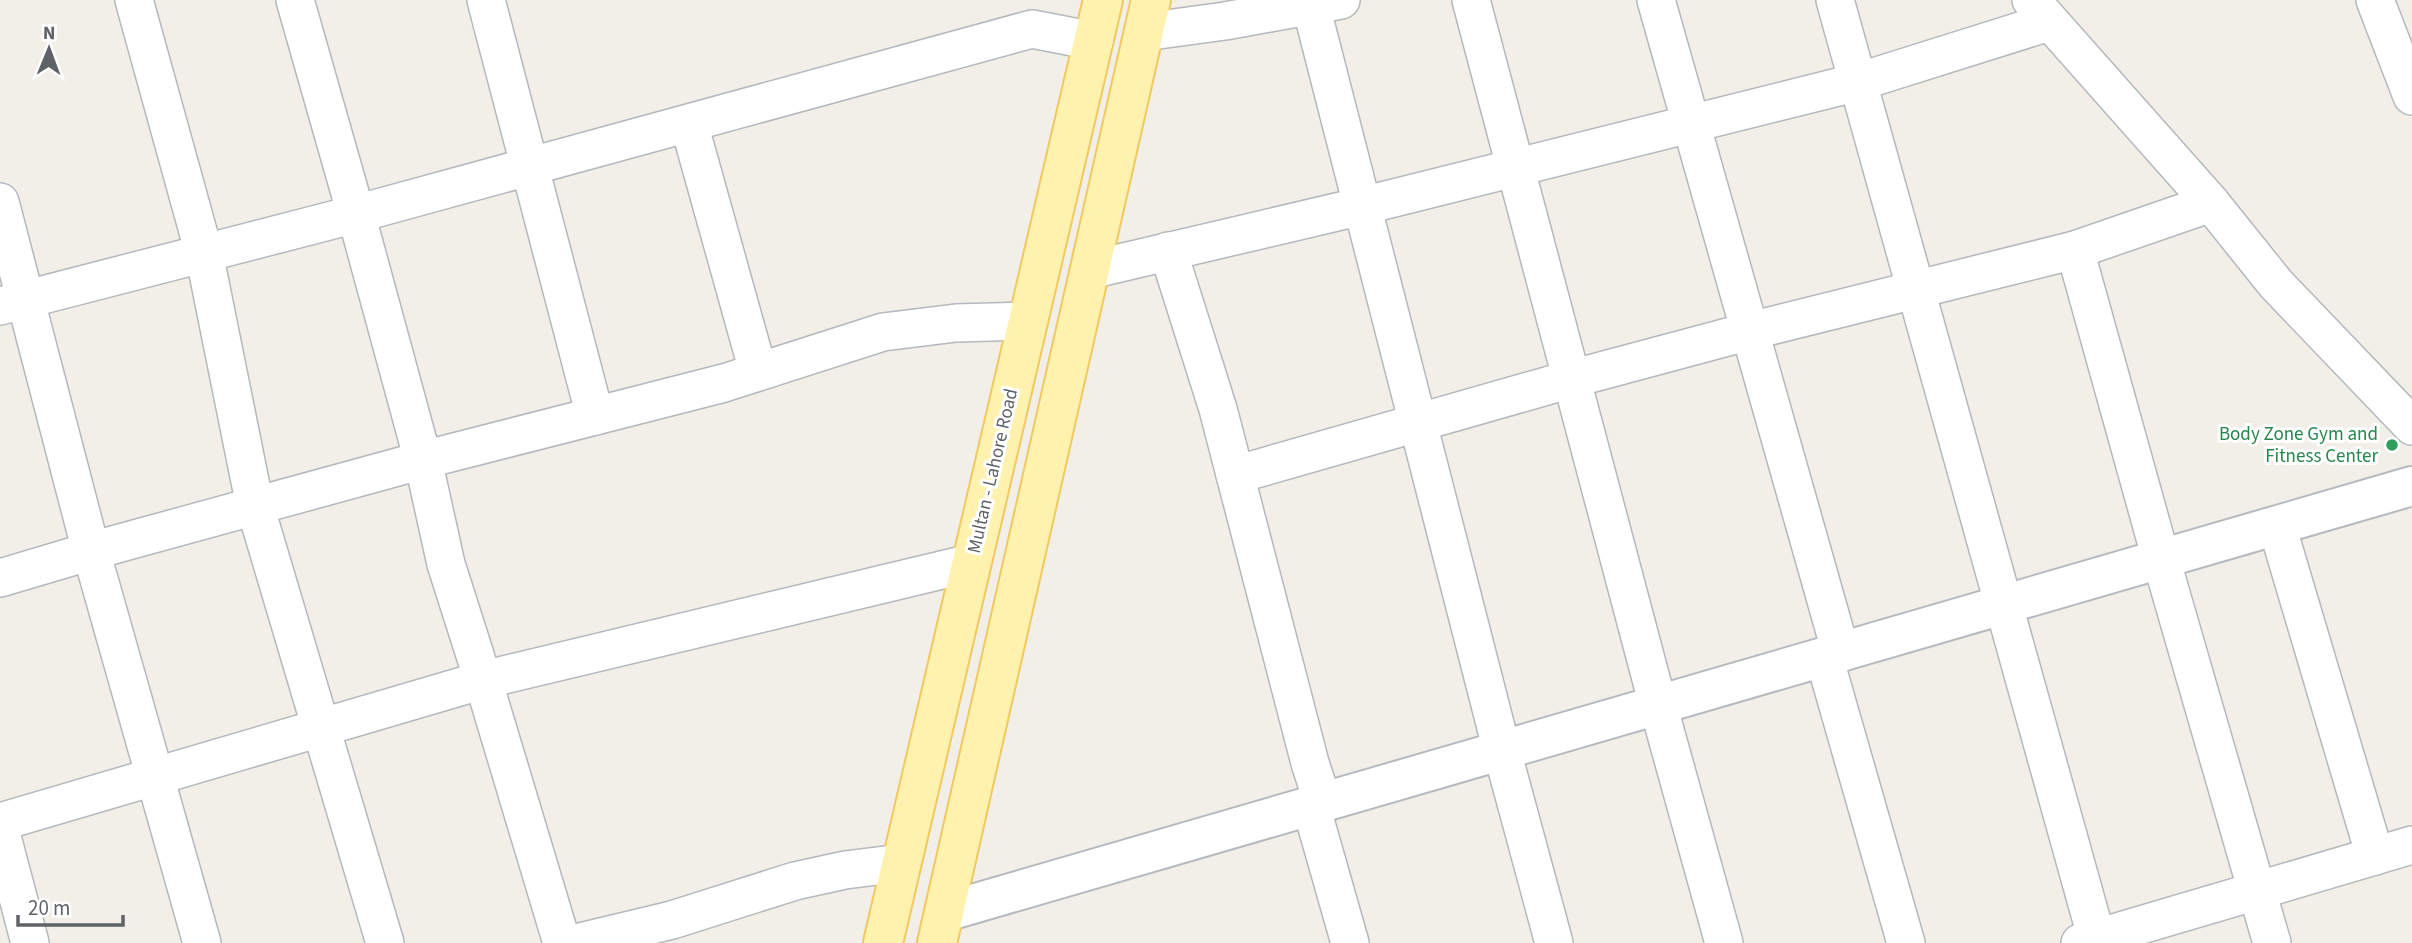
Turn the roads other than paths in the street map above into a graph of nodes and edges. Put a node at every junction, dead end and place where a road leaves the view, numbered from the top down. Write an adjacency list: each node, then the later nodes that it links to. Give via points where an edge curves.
1 (134, 0): 25 (street)
2 (295, 0): 22 (street)
3 (486, 0): 17 (street)
4 (1103, 0): 12 (main road, Multan - Lahore Road)
5 (1471, 0): 18 (street)
6 (1656, 0): 15 (street)
7 (1835, 0): 13 (street)
8 (2375, 0): 14 (street)
9 (1326, 3): 11 (street); 21 (street)
10 (2040, 11): 13 (street); 20 (street)
11 (1147, 16): 26 (main road)
12 (1094, 41): 16 (street, via 1032,29); 29 (main road, Multan - Lahore Road)
13 (1858, 82): 15 (street); 27 (street)
14 (2412, 96)
15 (1691, 122): 18 (street); 30 (street)
16 (689, 124): 17 (street); 31 (street)
17 (531, 166): 22 (street); 33 (street)
18 (1515, 168): 21 (street); 32 (street)
19 (0, 202): 28 (street)
20 (2211, 203): 23 (street); 35 (street, via 2276,284)
21 (1362, 206): 24 (street); 34 (street)
22 (356, 214): 25 (street); 36 (street)
23 (2075, 250): 27 (street); 42 (street)
24 (1168, 251): 26 (street); 37 (street)
25 (204, 253): 28 (street); 39 (street)
26 (1090, 270): 59 (main road)
27 (1916, 290): 30 (street); 45 (street)
28 (13, 302): 41 (street)
29 (1028, 321): 31 (street, via 883,332); 43 (main road, Multan - Lahore Road)
30 (1750, 331): 32 (street); 46 (street)
31 (758, 372): 33 (street)
32 (1571, 379): 34 (street); 48 (street)
33 (596, 416): 36 (street)
34 (1418, 424): 37 (street); 50 (street)
35 (2412, 426)
36 (423, 460): 39 (street); 47 (street, via 446,564)
37 (1236, 475): 52 (street)
38 (2412, 486): 40 (street)
39 (255, 506): 41 (street); 49 (street)
40 (2277, 526): 42 (street); 56 (street)
41 (91, 551): 44 (street); 51 (street)
42 (2161, 559): 45 (street); 58 (street)
43 (971, 563): 47 (street); 57 (main road, Multan - Lahore Road)
44 (0, 578)
45 (2004, 605): 46 (street); 60 (street)
46 (1832, 655): 48 (street); 70 (street)
47 (483, 680): 49 (street); 64 (street)
48 (1658, 705): 50 (street); 69 (street)
49 (320, 727): 51 (street); 63 (street)
50 (1502, 751): 52 (street); 68 (street)
51 (155, 778): 53 (street); 62 (street)
52 (1317, 804): 59 (street); 67 (street)
53 (0, 822)
54 (0, 829): 61 (street)
55 (2412, 845): 56 (street)
56 (2375, 856): 58 (street)
57 (901, 863): 65 (street, via 795,881 672,920); 66 (main road, Multan - Lahore Road)
58 (2258, 891): 60 (street); 71 (street)
59 (941, 928)
60 (2092, 941)
61 (30, 943)
62 (202, 943)
63 (385, 943)
64 (562, 943)
65 (576, 943)
66 (883, 943)
67 (1350, 943)
68 (1554, 943)
69 (1724, 943)
70 (1906, 943)
71 (2272, 943)

